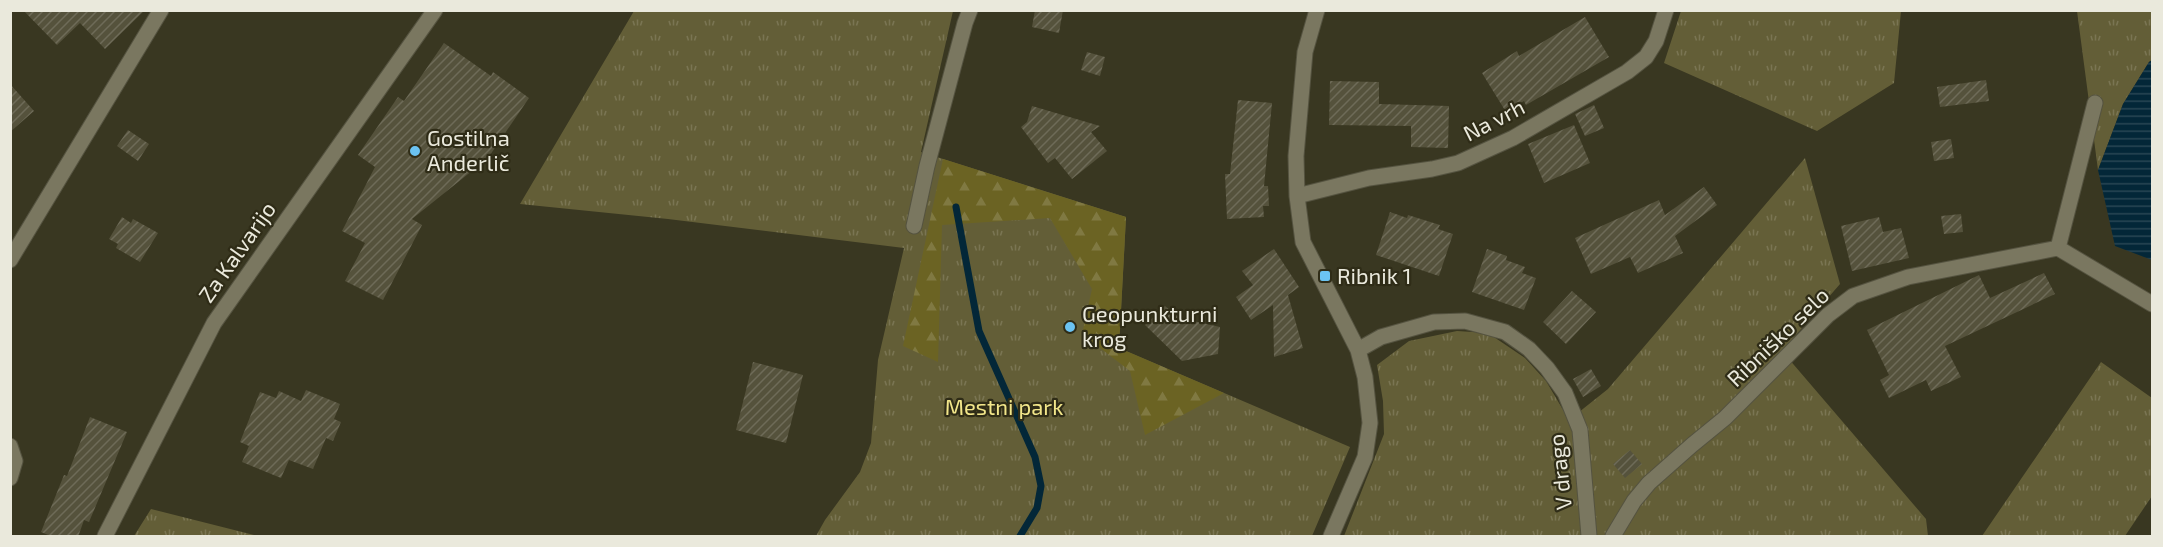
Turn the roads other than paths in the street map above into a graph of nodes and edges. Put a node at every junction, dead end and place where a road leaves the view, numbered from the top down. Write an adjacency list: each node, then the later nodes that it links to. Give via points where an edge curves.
1 (161, 10): 10 (street)
2 (435, 10): 15 (street, Za Kalvarijo, via 214,323)
3 (970, 10): 8 (street)
4 (1317, 10): 7 (street, via 1305,52 1296,156)
5 (1666, 10): 7 (street, Na vrh, via 1646,57 1513,138 1458,163 1369,178)
6 (2095, 103): 9 (street)
7 (1297, 196): 12 (street, via 1303,242)
8 (914, 226)
9 (2058, 248): 11 (street); 18 (street, Ribniško selo, via 1908,277 1853,296 1828,315 1725,418 1649,483)
10 (10, 260)
11 (2152, 304)
12 (1358, 350): 16 (street, via 1370,423 1365,457); 17 (street, V drago, via 1381,338 1434,322 1465,321 1505,332 1529,349 1564,393 1580,430)
13 (10, 446): 14 (street, via 15,461)
14 (10, 478)
15 (105, 537)
16 (1331, 537)
17 (1589, 537)
18 (1613, 537)

